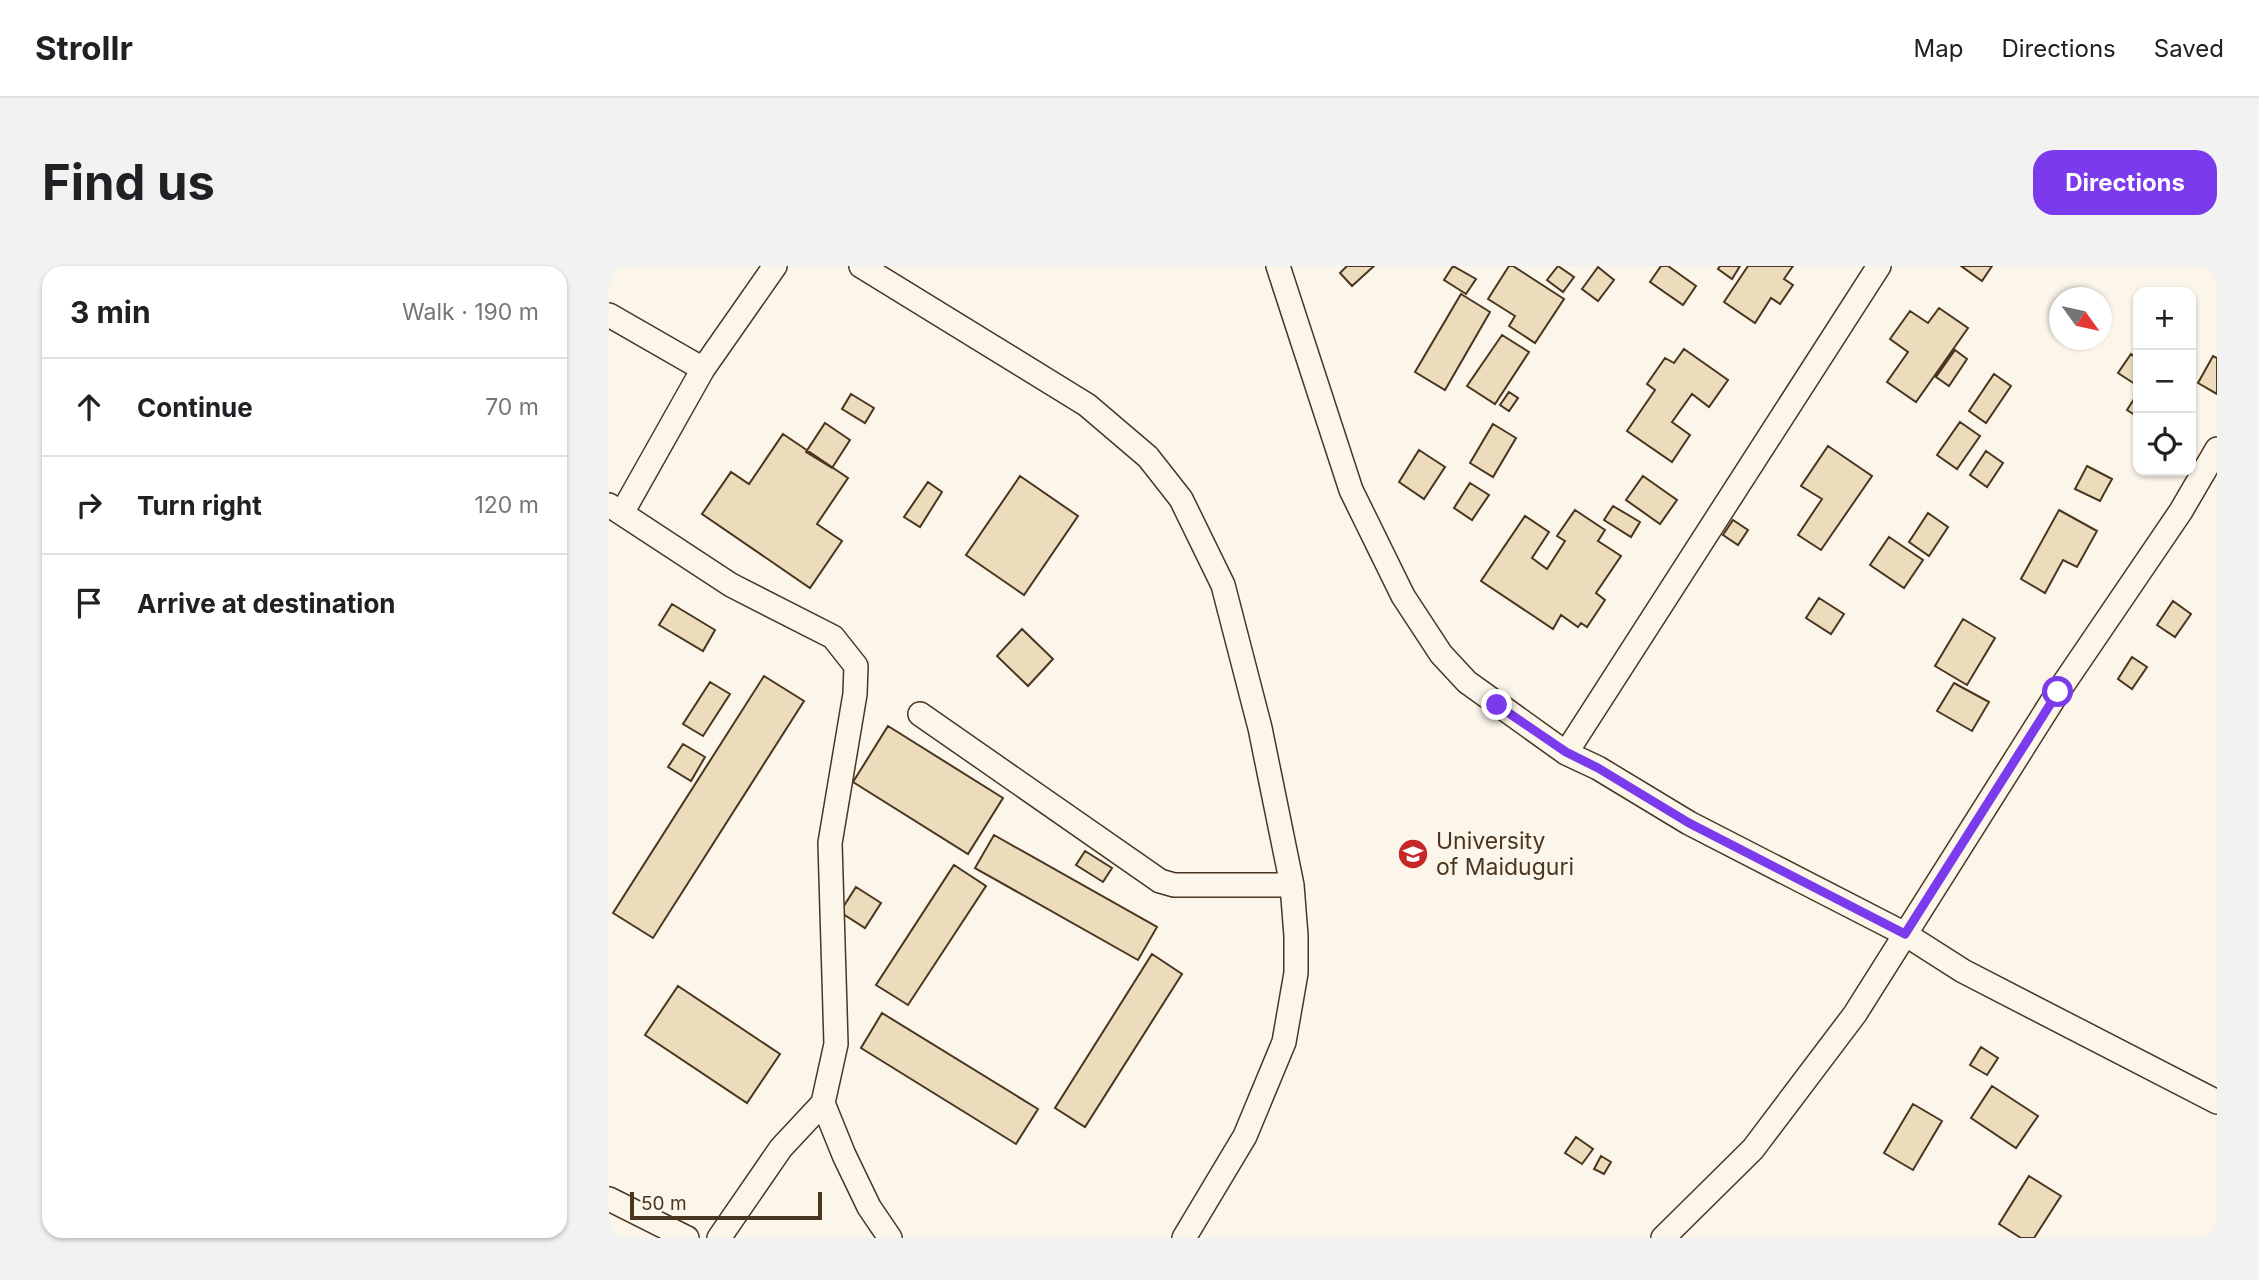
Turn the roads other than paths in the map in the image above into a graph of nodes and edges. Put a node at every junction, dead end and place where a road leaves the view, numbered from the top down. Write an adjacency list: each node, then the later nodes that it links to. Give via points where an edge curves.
1 (775, 266): 6 (street)
2 (861, 266): 11 (street, via 1087,405 1148,457 1181,499 1223,585 1260,728)
3 (1278, 266): 10 (street, via 1351,490 1403,596 1441,654 1467,682)
4 (1879, 266): 10 (street)
5 (609, 315): 6 (street)
6 (703, 369): 8 (street)
7 (2217, 449): 12 (street, via 2182,511 2058,692)
8 (615, 509): 14 (street, via 731,585 833,637 856,666 830,843 837,1044)
9 (921, 714): 11 (street, via 1160,881 1174,886)
10 (1566, 752): 12 (street, via 1689,823)
11 (1292, 885): 19 (street, via 1296,973 1284,1042 1245,1136)
12 (1905, 934): 13 (street, via 1963,971); 20 (street, via 1855,1014 1753,1149)
13 (2217, 1102)
14 (823, 1103): 17 (street, via 781,1148); 18 (street, via 869,1207)
15 (612, 1208): 16 (street)
16 (687, 1238)
17 (719, 1238)
18 (890, 1238)
19 (1184, 1238)
20 (1663, 1238)

